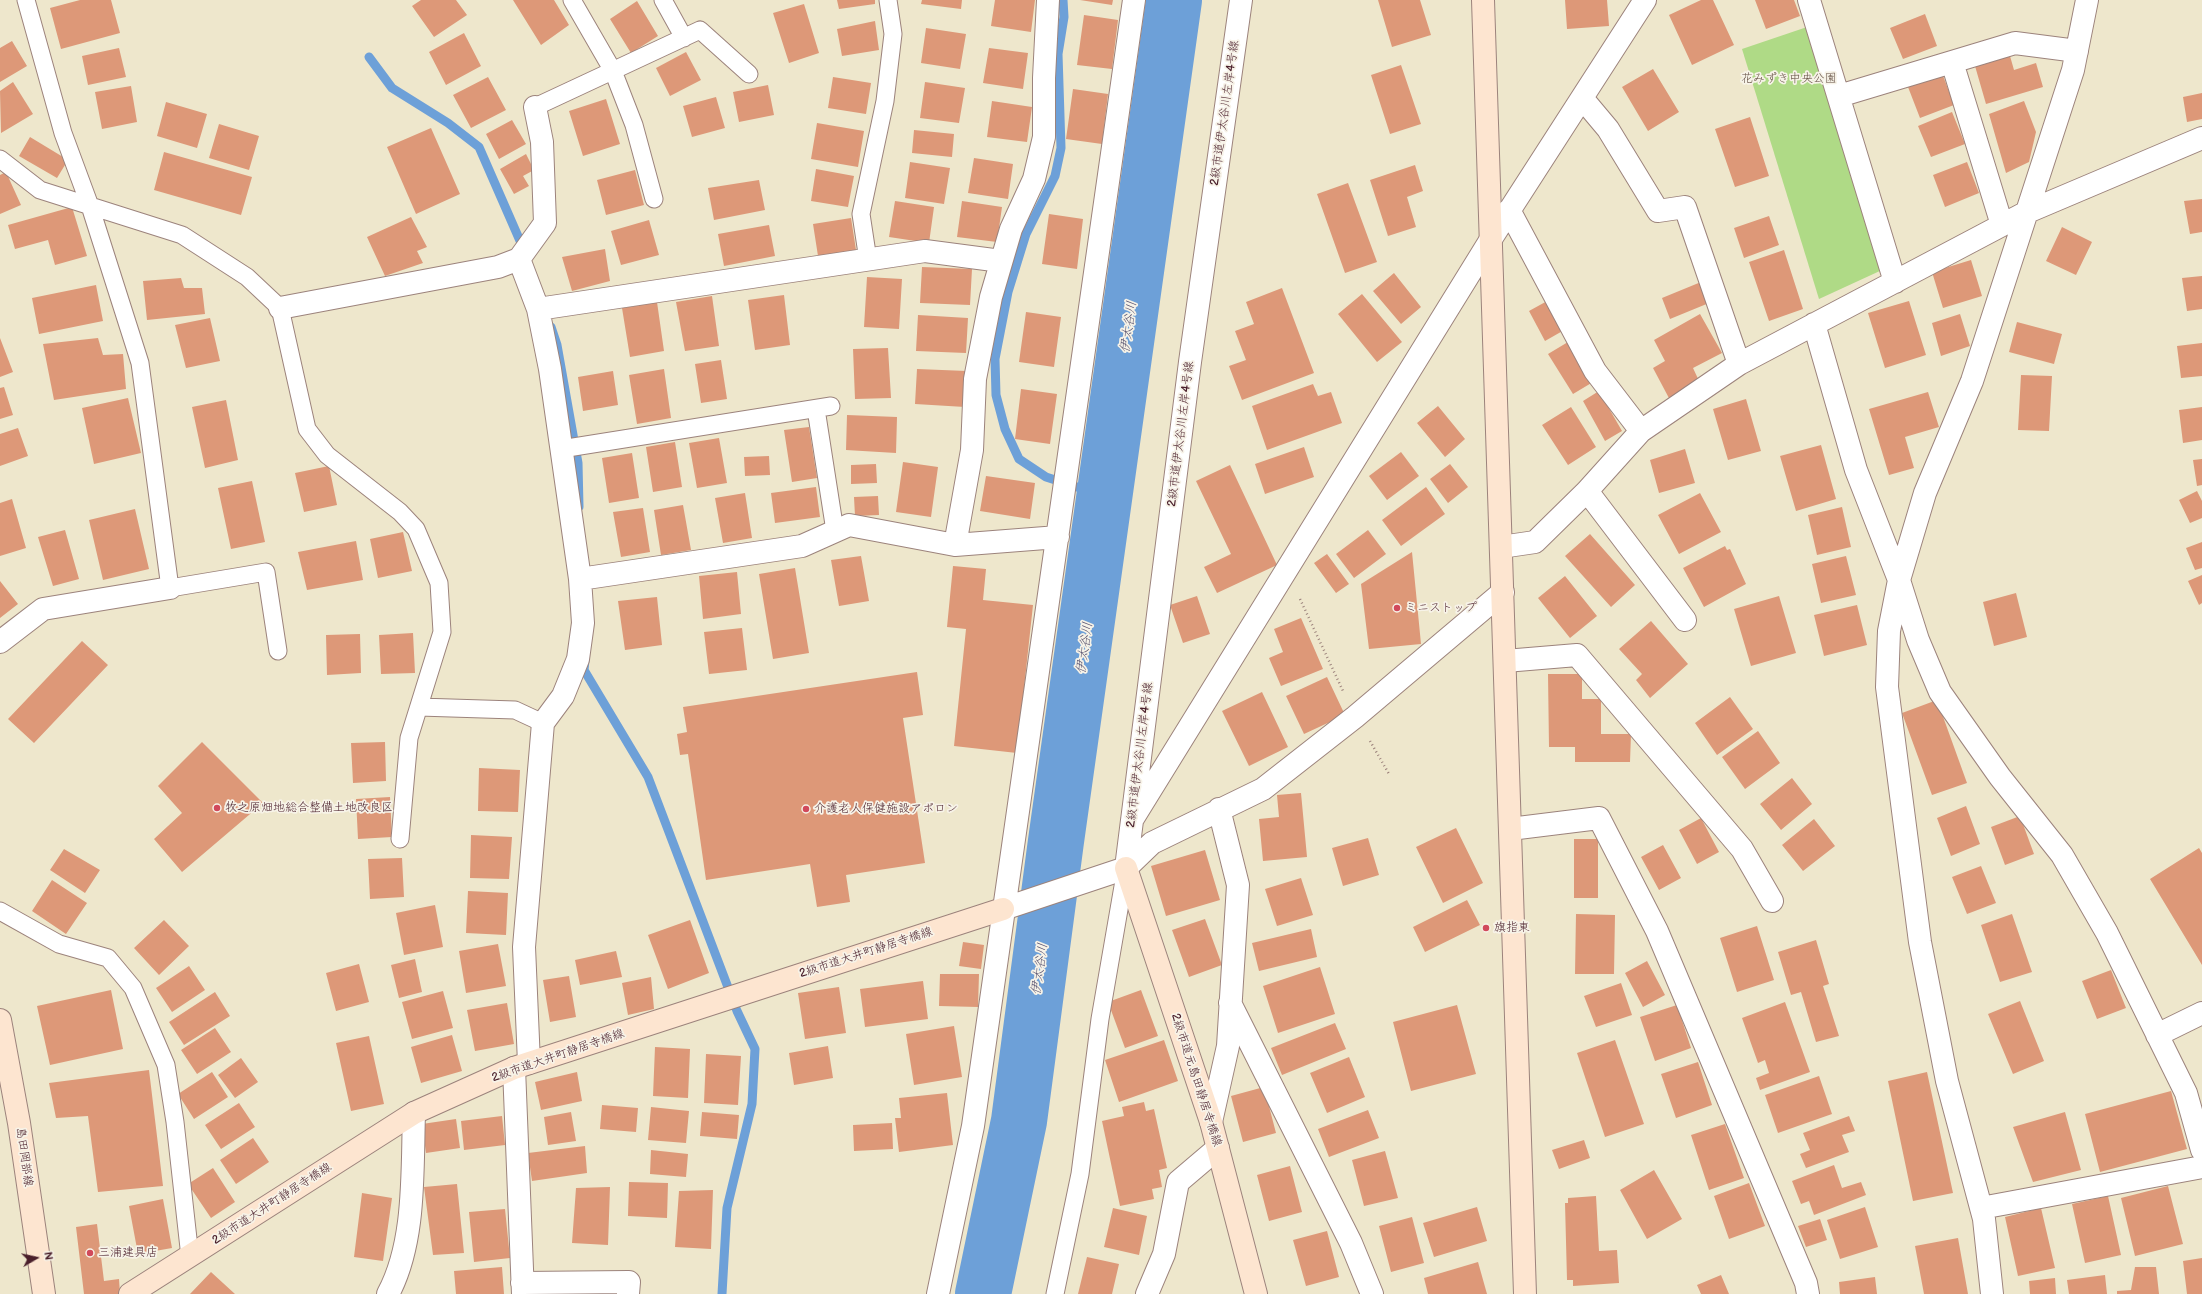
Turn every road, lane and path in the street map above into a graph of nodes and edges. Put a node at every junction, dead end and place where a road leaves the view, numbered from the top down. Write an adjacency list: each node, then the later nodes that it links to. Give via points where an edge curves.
1 (26, 0): 23 (lane, via 63,133)
2 (572, 0): 15 (lane)
3 (663, 0): 12 (lane)
4 (888, 0): 29 (lane, via 893,34 885,101 861,214)
5 (1048, 0): 30 (street, via 1044,137 1034,180 1011,229)
6 (1134, 0): 40 (street)
7 (1241, 0): 57 (street, 2級市道伊太谷川左岸4号線, via 1190,362)
8 (1483, 0): 27 (street)
9 (1645, 0): 18 (street)
10 (1809, 0): 17 (street)
11 (2087, 0): 13 (street)
12 (684, 38): 15 (lane); 16 (lane, via 700,30)
13 (2077, 51): 14 (street, via 2015,44); 25 (street)
14 (1952, 62): 17 (street); 26 (street)
15 (613, 70): 19 (lane); 22 (lane, via 634,124)
16 (749, 74)
17 (1839, 96): 31 (street)
18 (1582, 98): 24 (street); 35 (street, via 1608,129 1658,211 1685,207)
19 (535, 107): 28 (street, via 542,142 545,222)
20 (2202, 138): 25 (street)
21 (0, 159): 23 (lane, via 40,190)
22 (654, 199)
23 (90, 206): 32 (lane, via 182,235 247,277); 46 (lane, via 140,363)
24 (1510, 210): 27 (street); 36 (street, via 1595,370)
25 (2025, 213): 26 (street); 45 (street, via 1972,382 1925,493)
26 (2002, 226): 31 (street)
27 (1491, 239): 42 (street); 43 (street)
28 (519, 259): 32 (street, via 498,268); 33 (street)
29 (868, 260): 30 (street, via 925,251); 33 (street)
30 (1001, 261): 41 (street, via 991,297 975,379 972,450)
31 (1895, 282): 34 (street)
32 (280, 308): 52 (lane, via 307,430 327,455 400,512 416,529 439,583 442,632)
33 (538, 309): 37 (street, via 550,369)
34 (1814, 324): 35 (street); 45 (street, via 1856,470)
35 (1739, 364): 36 (street)
36 (1640, 431): 38 (street)
37 (561, 449): 39 (lane, via 824,407); 44 (street)
38 (1587, 491): 42 (street, via 1535,542); 48 (street)
39 (834, 531): 41 (street, via 849,525); 44 (street, via 802,546)
40 (1058, 537): 41 (street); 62 (street)
41 (955, 545)
42 (1501, 547): 47 (street)
43 (1286, 570): 53 (path); 57 (street)
44 (580, 579): 54 (street, via 583,623 578,659 563,696)
45 (1899, 580): 67 (street, via 1918,640 1940,692 2000,777 2062,854 2107,933); 75 (street, via 1889,631 1887,687 1920,942 1947,1081)
46 (170, 588): 49 (street, via 43,609); 50 (lane, via 266,572)
47 (1503, 592): 51 (street); 53 (street)
48 (1685, 620)
49 (0, 642)
50 (278, 651)
51 (1505, 661): 58 (street); 61 (street, via 1577,655 1742,849)
52 (419, 707): 54 (lane, via 515,710); 59 (lane, via 409,738)
53 (1355, 717): 55 (path); 56 (street, via 1263,789)
54 (543, 723): 69 (street, via 524,947)
55 (1389, 774)
56 (1220, 809): 60 (street, via 1152,843); 64 (street, via 1238,885)
57 (1132, 820): 60 (street, 2級市道伊太谷川左岸4号線)
58 (1510, 829): 87 (street); 88 (street, via 1599,818 1656,931 1806,1283)
59 (400, 839)
60 (1120, 871): 62 (street); 71 (street, 2級市道元島田静居寺橋線); 83 (lane, via 1080,1174)
61 (1772, 901)
62 (1010, 907): 69 (street, 2級市道大井町静居寺橋線); 82 (street, via 973,1126)
63 (0, 911): 76 (lane, via 59,944 108,958 132,988 166,1065)
64 (1230, 1003): 71 (street, via 1228,1046); 86 (street, via 1351,1243)
65 (2202, 1013): 67 (street)
66 (0, 1020): 68 (street, 島田岡部線)
67 (2157, 1035): 73 (street, via 2186,1093)
68 (4, 1063): 78 (street, 島田岡部線)
69 (522, 1066): 70 (street, 2級市道大井町静居寺橋線); 77 (street)
70 (414, 1113): 76 (street, 2級市道大井町静居寺橋線); 80 (street, via 410,1225 393,1285)
71 (1211, 1122): 72 (street, 2級市道元島田静居寺橋線)
72 (1218, 1148): 84 (street, via 1178,1182 1164,1254); 85 (street, 2級市道元島田静居寺橋線)
73 (2202, 1150)
74 (2202, 1167): 75 (street)
75 (1981, 1208): 89 (street)
76 (190, 1257): 79 (street, 2級市道大井町静居寺橋線)
77 (522, 1288): 81 (street, via 629,1282)
78 (44, 1294)
79 (130, 1294)
80 (388, 1294)
81 (628, 1294)
82 (938, 1294)
83 (1055, 1294)
84 (1147, 1294)
85 (1256, 1294)
86 (1372, 1294)
87 (1526, 1294)
88 (1808, 1294)
89 (1992, 1294)

